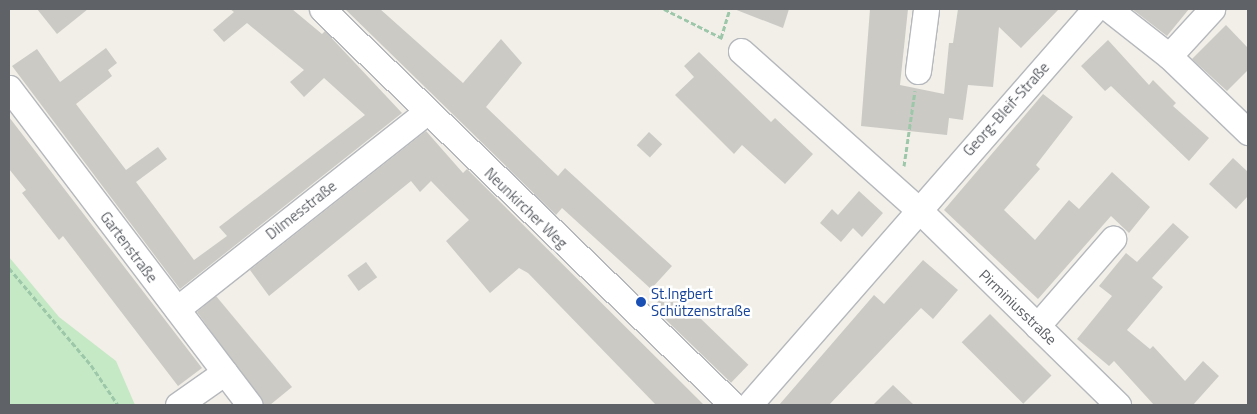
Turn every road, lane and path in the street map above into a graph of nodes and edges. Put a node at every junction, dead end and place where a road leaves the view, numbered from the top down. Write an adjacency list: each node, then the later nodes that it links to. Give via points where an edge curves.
1 (322, 9): 12 (street, Neunkircher Weg)
2 (664, 9): 8 (path)
3 (730, 9): 8 (path)
4 (926, 9): 10 (street)
5 (1095, 9): 14 (street, Georg-Bleif-Straße)
6 (1109, 9): 9 (street)
7 (1212, 9): 9 (street)
8 (731, 44): 14 (street)
9 (1169, 56): 13 (street)
10 (918, 71): 14 (path)
11 (9, 88): 17 (street, Gartenstraße)
12 (426, 112): 17 (street, Dilmesstraße); 23 (street, Neunkircher Weg)
13 (1248, 132)
14 (909, 202): 18 (street, Pirminiusstraße); 24 (street, Georg-Bleif-Straße)
15 (1113, 239): 18 (street)
16 (9, 268): 20 (path, via 91,365)
17 (177, 309): 19 (street, Gartenstraße)
18 (1038, 326): 25 (street, Pirminiusstraße)
19 (225, 372): 21 (street); 22 (street, Gartenstraße)
20 (118, 405)
21 (178, 405)
22 (250, 405)
23 (732, 405)
24 (749, 405)
25 (1118, 405)

